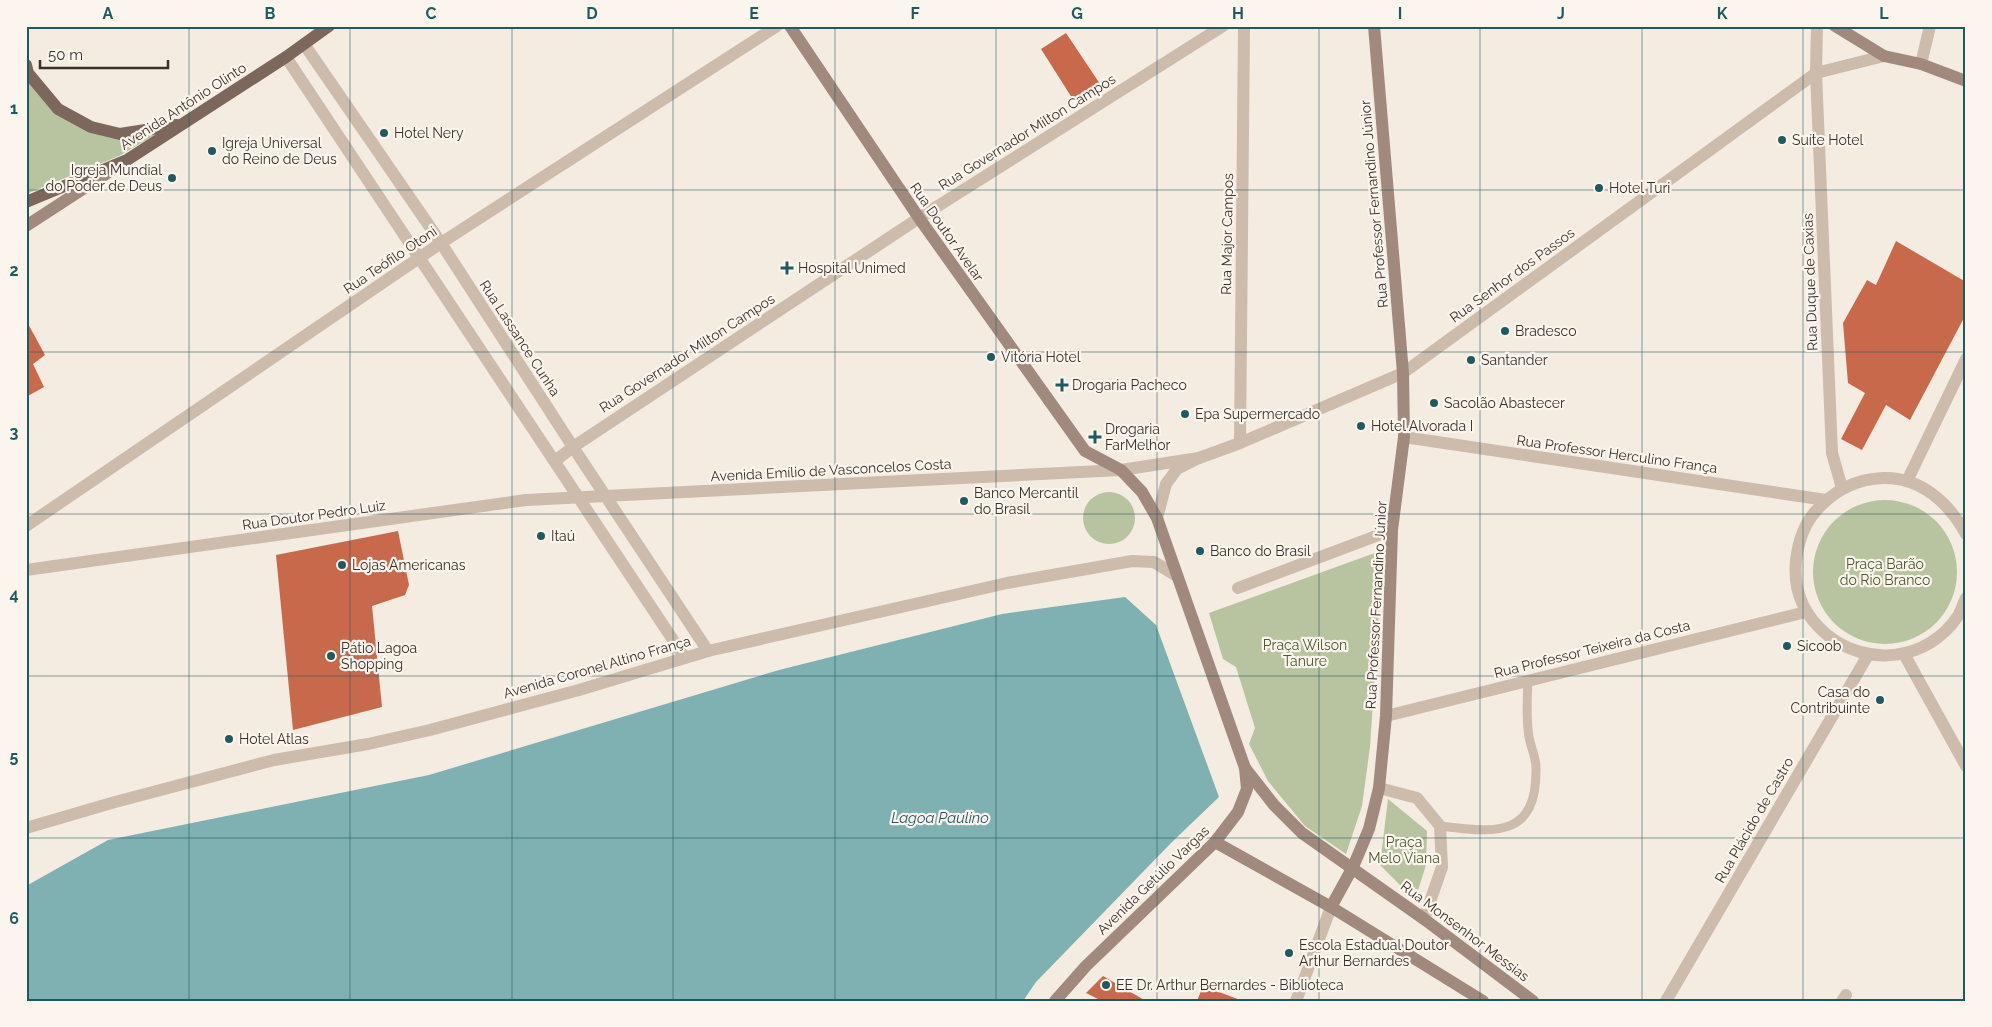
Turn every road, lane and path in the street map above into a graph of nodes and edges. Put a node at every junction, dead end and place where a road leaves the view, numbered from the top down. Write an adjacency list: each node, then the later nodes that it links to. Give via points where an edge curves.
1 (329, 26): 10 (main road, Avenida Antônio Olinto)
2 (776, 26): 22 (street, Rua Teófilo Otoni)
3 (790, 26): 20 (main road, Rua Doutor Avelar)
4 (1223, 26): 20 (street, Rua Governador Milton Campos)
5 (1244, 26): 27 (street, Rua Major Campos)
6 (1374, 26): 25 (main road, Rua Professor Fernandino Júnior)
7 (1817, 26): 15 (street)
8 (1835, 26): 11 (main road)
9 (1930, 26): 13 (street)
10 (304, 44): 12 (main road, Avenida Antônio Olinto); 22 (street, Rua Lassance Cunha)
11 (1884, 56): 13 (main road); 15 (street, Rua Senhor dos Passos)
12 (286, 58): 17 (main road, Avenida Antônio Olinto); 23 (street)
13 (1921, 64): 16 (main road)
14 (26, 66): 17 (main road, via 28,73 58,109 91,127 120,134)
15 (1816, 73): 25 (street, Rua Senhor dos Passos); 33 (street, Rua Duque de Caxias, via 1832,453)
16 (1966, 81)
17 (183, 125): 18 (main road, Avenida Antônio Olinto)
18 (127, 160): 19 (main road); 21 (main road, Avenida Antônio Olinto)
19 (26, 202)
20 (919, 218): 28 (street, Rua Governador Milton Campos); 31 (main road, Rua Doutor Avelar, via 1085,451)
21 (26, 226)
22 (441, 243): 23 (street, Rua Teófilo Otoni); 28 (street, Rua Lassance Cunha)
23 (419, 258): 30 (street); 38 (street, Rua Teófilo Otoni)
24 (1966, 359): 32 (street)
25 (1403, 373): 26 (main road, Rua Professor Fernandino Júnior); 27 (street, Rua Senhor dos Passos)
26 (1404, 437): 36 (street, Rua Professor Herculino França); 39 (main road, Rua Professor Fernandino Júnior)
27 (1240, 443): 29 (street, Rua Senhor dos Passos)
28 (573, 447): 30 (street, Rua Governador Milton Campos); 34 (street, Rua Lassance Cunha)
29 (1200, 458): 31 (street, Rua Senhor dos Passos); 37 (street, Rua Senhor dos Passos, via 1177,469 1166,484)
30 (555, 461): 35 (street)
31 (1122, 469): 34 (street, Avenida Emílio de Vasconcelos Costa); 37 (main road)
32 (1907, 481): 33 (street, via 1863,480); 40 (street, via 1943,501)
33 (1842, 488): 36 (street)
34 (606, 497): 35 (street, Rua Doutor Pedro Luiz); 47 (street, Rua Lassance Cunha)
35 (579, 498): 41 (street, Rua Doutor Pedro Luiz, via 526,500); 50 (street)
36 (1826, 500): 45 (street, via 1808,520 1798,545 1795,572 1798,593)
37 (1158, 518): 42 (main road)
38 (26, 526)
39 (1392, 530): 43 (street); 52 (main road, Rua Professor Fernandino Júnior)
40 (1966, 534)
41 (26, 570)
42 (1178, 576): 47 (street, Avenida Coronel Altino França, via 1154,562 1132,561 1007,582); 54 (main road)
43 (1238, 588)
44 (1966, 598): 46 (street)
45 (1806, 612): 49 (street, via 1840,645); 51 (street, Rua Professor Teixeira da Costa)
46 (1962, 618): 48 (street, via 1925,646)
47 (708, 651): 50 (street, Avenida Coronel Altino França)
48 (1904, 654): 49 (street); 53 (street)
49 (1868, 655): 66 (street, Rua Plácido de Castro)
50 (685, 658): 57 (street, Avenida Coronel Altino França, via 430,730 274,760)
51 (1528, 680): 52 (street, Rua Professor Teixeira da Costa); 56 (lane, via 1529,736 1536,778 1527,815 1497,829)
52 (1386, 716): 55 (main road, Rua Professor Fernandino Júnior)
53 (1966, 766)
54 (1245, 768): 58 (main road, Avenida Getúlio Vargas, via 1247,789 1238,812); 59 (main road, Rua Monsenhor Messias, via 1274,805 1302,833)
55 (1379, 788): 56 (street, via 1417,798); 59 (main road, Rua Professor Fernandino Júnior, via 1369,829)
56 (1440, 826): 61 (street, via 1442,867)
57 (26, 828)
58 (1215, 842): 60 (main road); 62 (main road, Avenida Getúlio Vargas, via 1086,966)
59 (1353, 868): 60 (main road, Rua Professor Fernandino Júnior); 61 (main road, Rua Monsenhor Messias)
60 (1331, 907): 63 (street); 64 (main road)
61 (1424, 919): 65 (main road, Rua Monsenhor Messias)
62 (1055, 1001)
63 (1296, 1001)
64 (1483, 1001)
65 (1533, 1001)
66 (1666, 1001)

